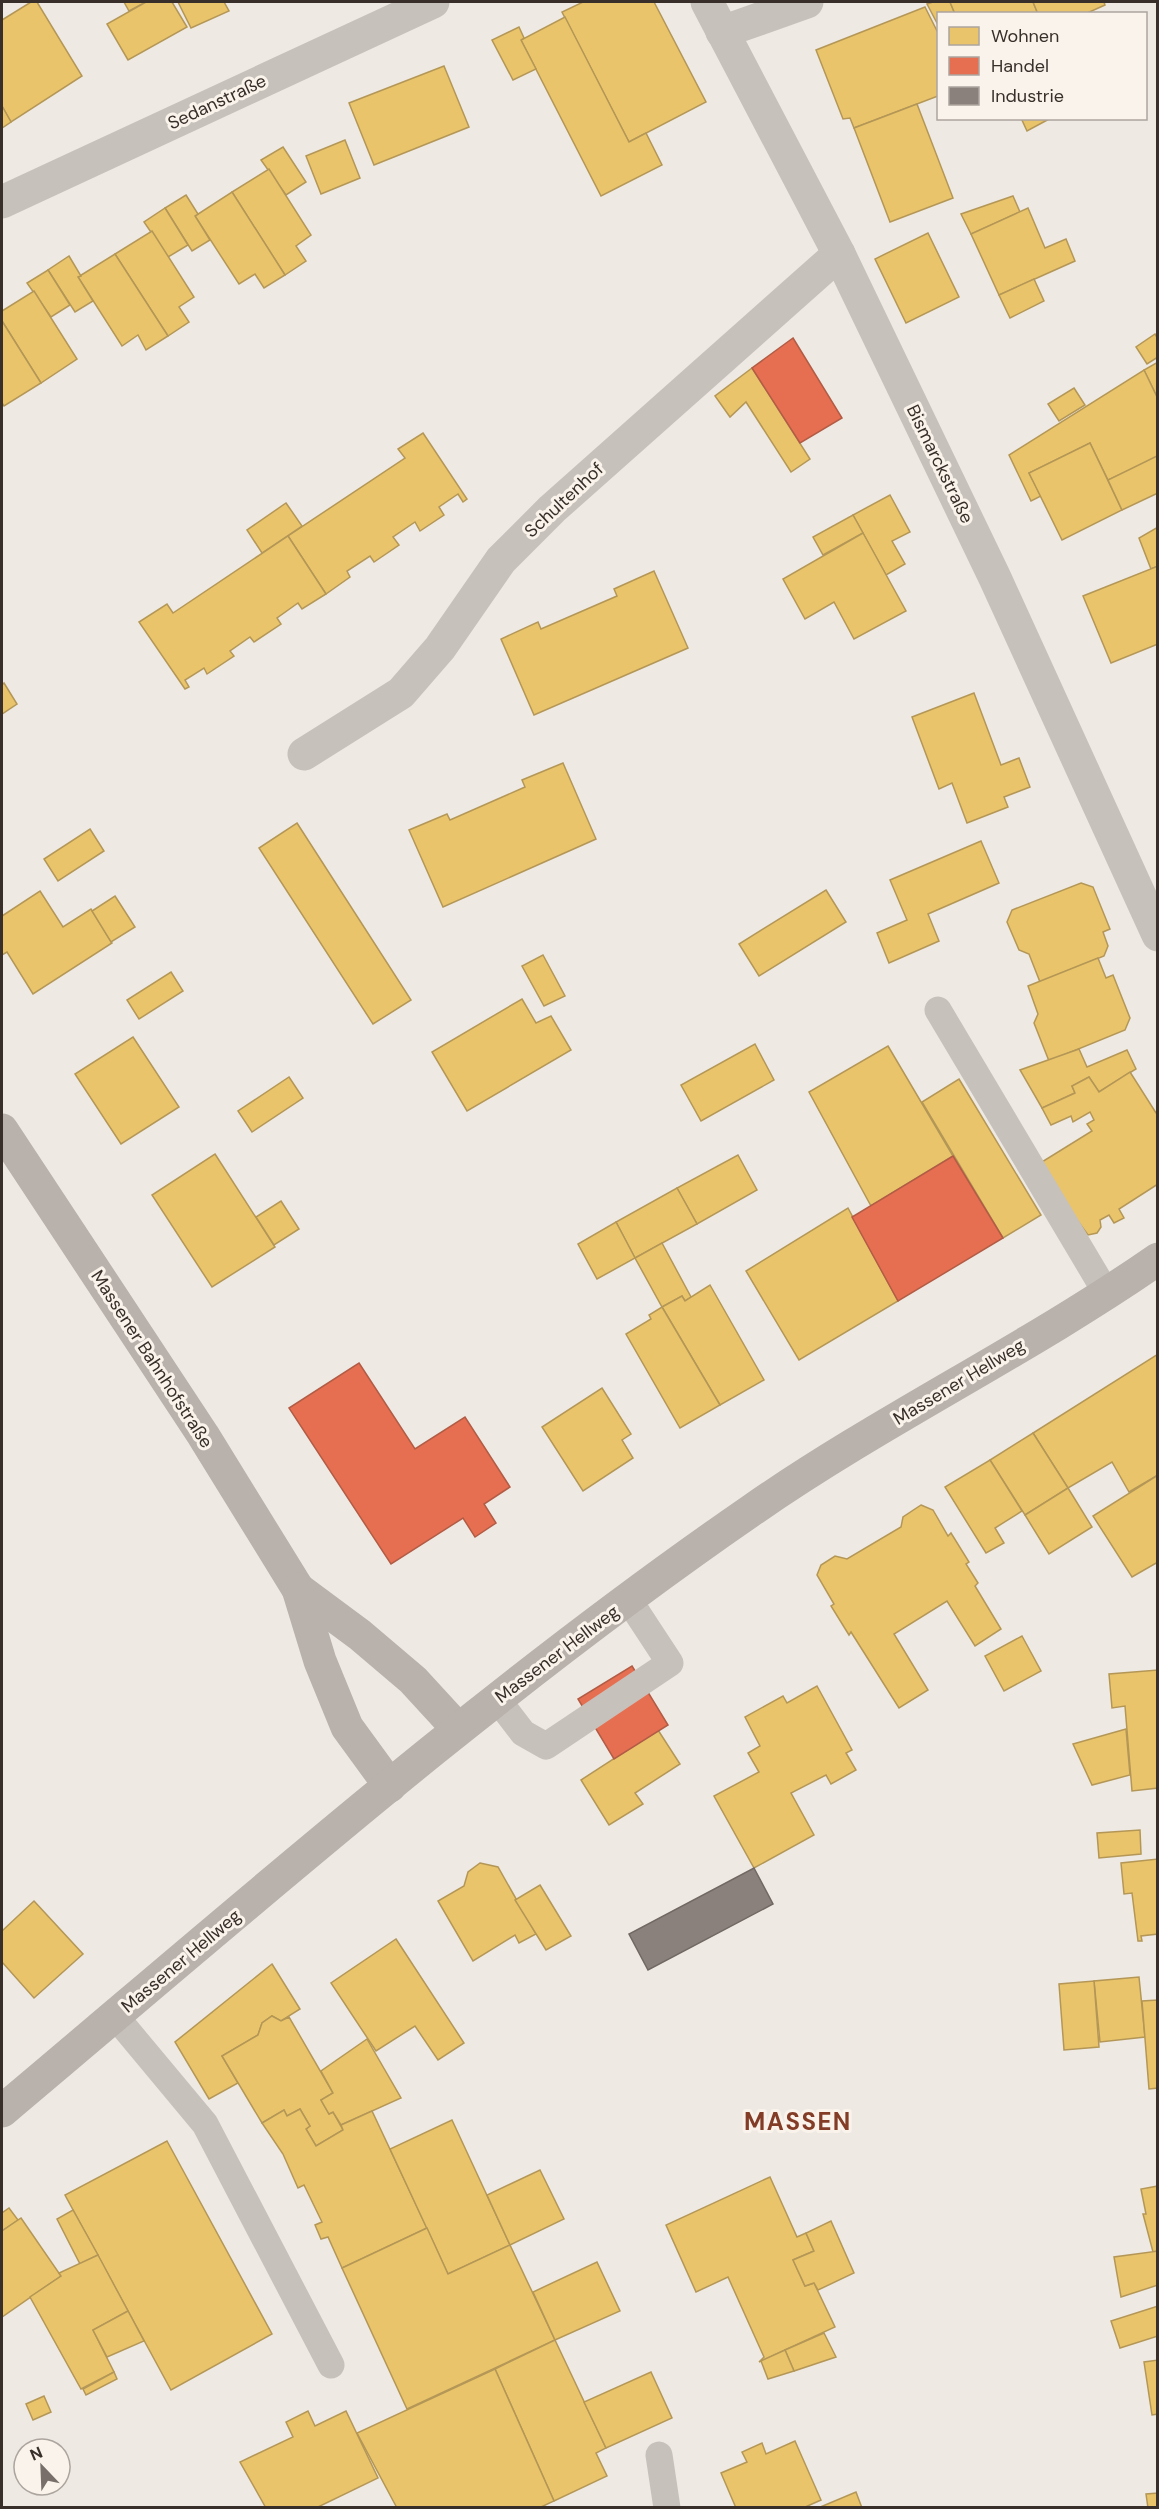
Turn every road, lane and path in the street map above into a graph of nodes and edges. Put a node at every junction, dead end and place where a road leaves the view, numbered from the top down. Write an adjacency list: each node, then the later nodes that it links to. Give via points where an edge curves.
1 (433, 2): 5 (street, Sedanstraße)
2 (707, 2): 4 (street, Bismarckstraße)
3 (807, 2): 4 (street)
4 (722, 32): 6 (street, Bismarckstraße)
5 (2, 202)
6 (839, 254): 7 (street, Schultenhof, via 552,508 501,560 440,648 401,693); 8 (street, Bismarckstraße, via 995,578)
7 (304, 754)
8 (1158, 935)
9 (938, 1010): 12 (lane)
10 (2, 1130): 13 (main road, Massener Bahnhofstraße, via 203,1435)
11 (1158, 1258): 12 (main road, Massener Hellweg)
12 (1107, 1294): 14 (main road, Massener Hellweg, via 868,1435 753,1509)
13 (298, 1589): 16 (main road, Massener Bahnhofstraße, via 413,1680); 17 (main road, Massener Bahnhofstraße, via 320,1661 347,1727)
14 (628, 1599): 15 (main road, Massener Hellweg); 15 (lane, via 670,1663 546,1746 523,1733)
15 (497, 1699): 16 (main road, Massener Hellweg)
16 (458, 1729): 17 (main road, Massener Hellweg)
17 (390, 1786): 18 (main road, Massener Hellweg)
18 (115, 2016): 19 (main road, Massener Hellweg); 20 (lane, via 205,2124)
19 (2, 2111)
20 (331, 2365)
21 (659, 2455): 22 (lane)
22 (667, 2508)

